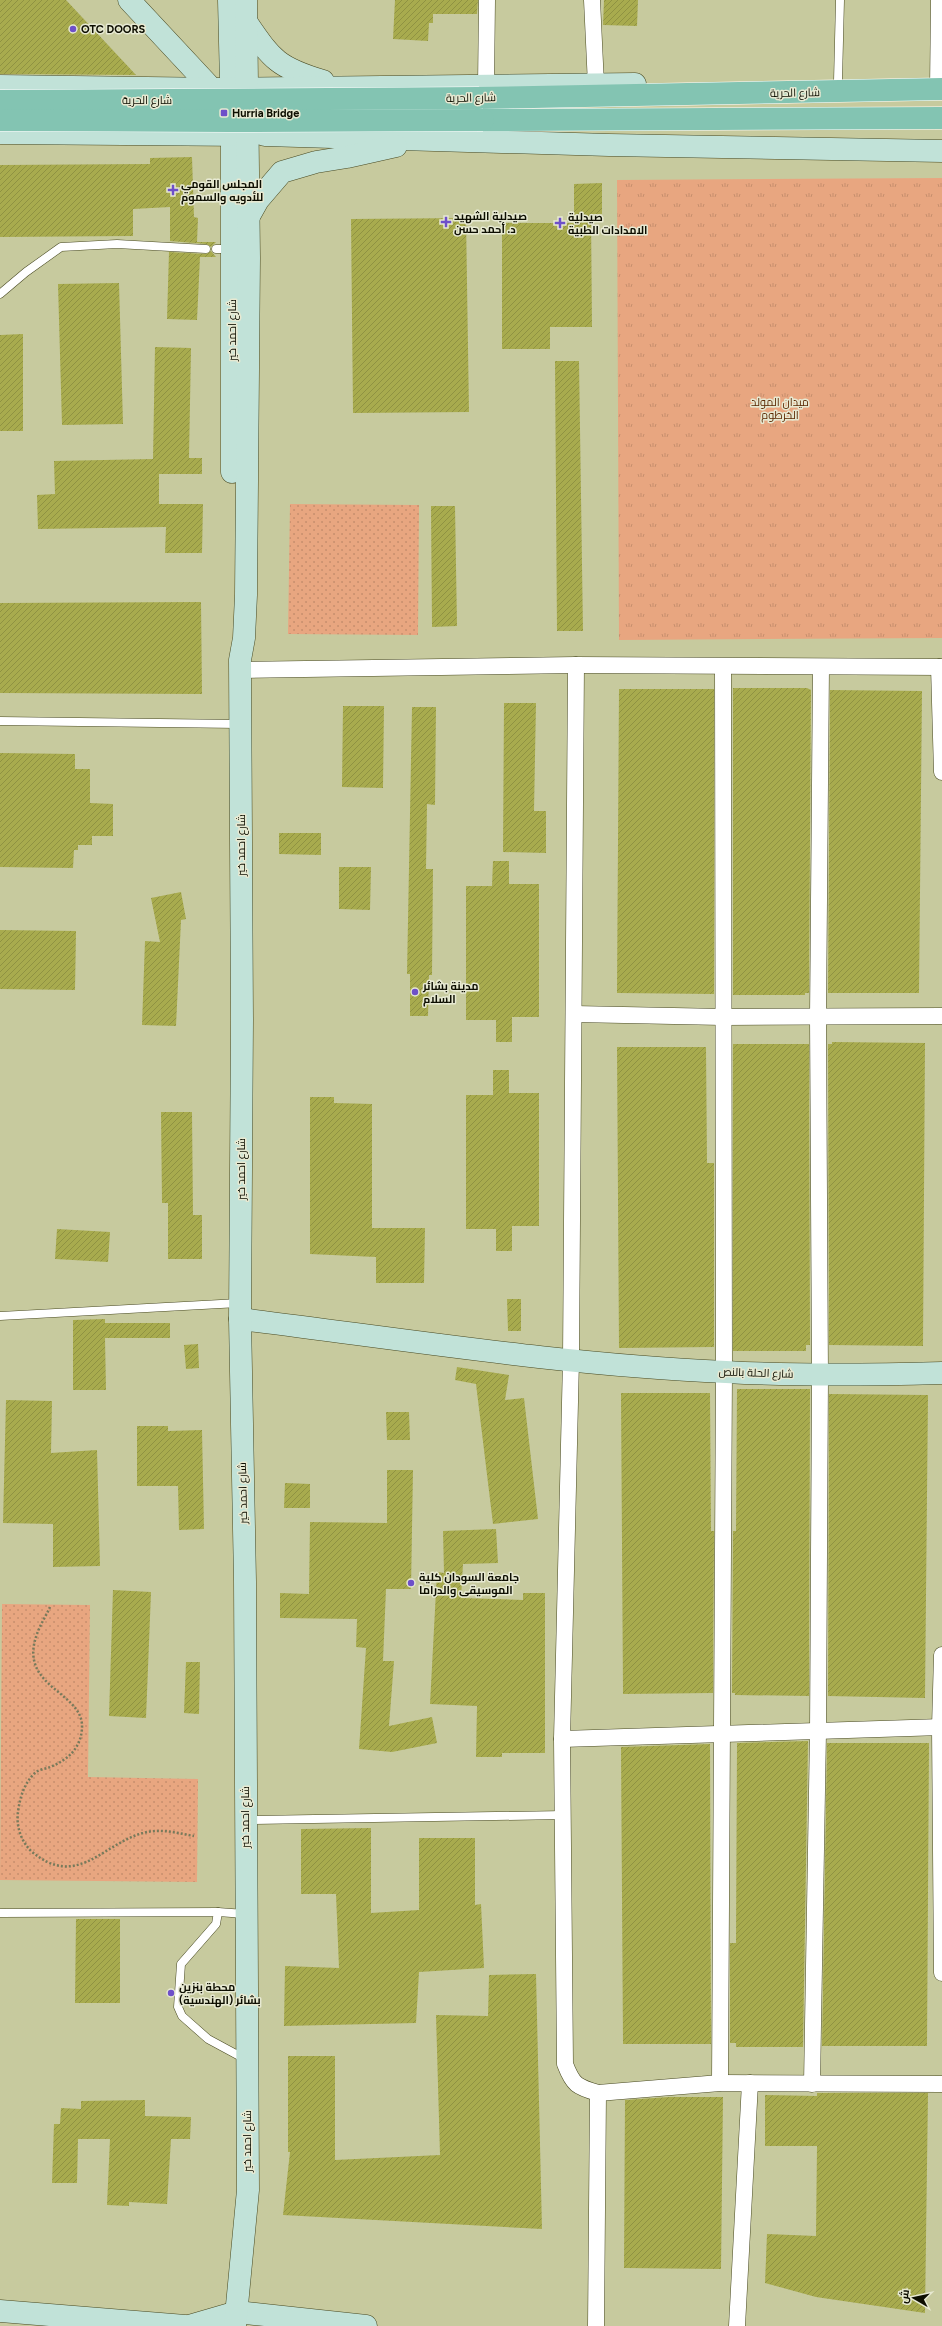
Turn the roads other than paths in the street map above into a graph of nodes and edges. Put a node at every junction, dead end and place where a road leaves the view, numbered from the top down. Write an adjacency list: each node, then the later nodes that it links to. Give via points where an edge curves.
1 (129, 0): 14 (main road)
2 (229, 0): 14 (main road, شارع احمد خير)
3 (246, 0): 8 (main road, شارع احمد خير)
4 (487, 0): 15 (street)
5 (592, 0): 10 (street)
6 (840, 0): 9 (lane)
7 (939, 0): 11 (street)
8 (247, 23): 13 (main road, via 274,59 296,73); 14 (main road, شارع احمد خير)
9 (838, 81): 10 (main road); 11 (main road)
10 (596, 85): 15 (main road)
11 (940, 85): 15 (main road, شارع الحرية)
12 (0, 86): 14 (main road)
13 (345, 87): 14 (main road); 15 (main road)
14 (230, 89): 19 (main road); 19 (main road, شارع احمد خير)
15 (483, 92): 16 (main road, شارع الحرية, bridge)
16 (0, 101)
17 (942, 118): 18 (main road, شارع الحرية, bridge)
18 (0, 120)
19 (245, 132): 20 (main road); 21 (main road); 23 (main road, شارع احمد خير); 26 (main road, شارع احمد خير, via 224,249 233,637)
20 (0, 133)
21 (418, 140): 22 (main road); 23 (main road, via 282,172)
22 (942, 151)
23 (248, 216): 26 (main road, شارع احمد خير, via 246,595)
24 (206, 249): 25 (lane, via 117,244 61,247)
25 (0, 294)
26 (240, 665): 27 (street); 32 (main road, شارع احمد خير)
27 (576, 665): 28 (street); 34 (street)
28 (723, 667): 29 (street); 36 (street)
29 (821, 667): 30 (street); 37 (street)
30 (941, 667): 33 (street)
31 (0, 721): 32 (lane)
32 (241, 724): 38 (main road, شارع احمد خير)
33 (942, 772)
34 (574, 1014): 36 (street); 40 (street)
35 (942, 1016): 37 (street)
36 (723, 1017): 37 (street); 41 (street)
37 (818, 1017): 43 (street)
38 (240, 1311): 39 (lane); 40 (main road, شارع الحلة بالنص); 50 (main road, شارع احمد خير, via 245,1581)
39 (0, 1316)
40 (571, 1360): 41 (main road, شارع الحلة بالنص); 48 (street)
41 (724, 1372): 43 (main road, شارع الحلة بالنص); 47 (street)
42 (942, 1373): 43 (main road, شارع الحلة بالنص)
43 (820, 1376): 46 (street)
44 (942, 1655): 45 (street)
45 (941, 1727): 46 (street); 54 (street)
46 (818, 1732): 47 (street); 58 (street)
47 (721, 1733): 48 (street); 56 (street)
48 (562, 1739): 49 (street)
49 (564, 1815): 50 (lane); 60 (street, via 565,2064 570,2077 578,2087)
50 (244, 1820): 53 (main road, شارع احمد خير)
51 (218, 1912): 52 (lane); 53 (lane); 55 (lane, via 216,1924 181,1964 178,2007 182,2016 208,2039)
52 (0, 1914)
53 (245, 1914): 55 (main road, شارع احمد خير)
54 (942, 1973)
55 (247, 2060): 62 (main road, شارع احمد خير, via 248,2190)
56 (720, 2083): 57 (street); 60 (street)
57 (750, 2083): 58 (street); 67 (street)
58 (812, 2084): 59 (street)
59 (942, 2084)
60 (598, 2093): 66 (street)
61 (0, 2311): 63 (main road)
62 (236, 2319): 64 (main road); 65 (main road)
63 (185, 2326)
64 (189, 2326)
65 (366, 2326)
66 (596, 2326)
67 (737, 2326)

